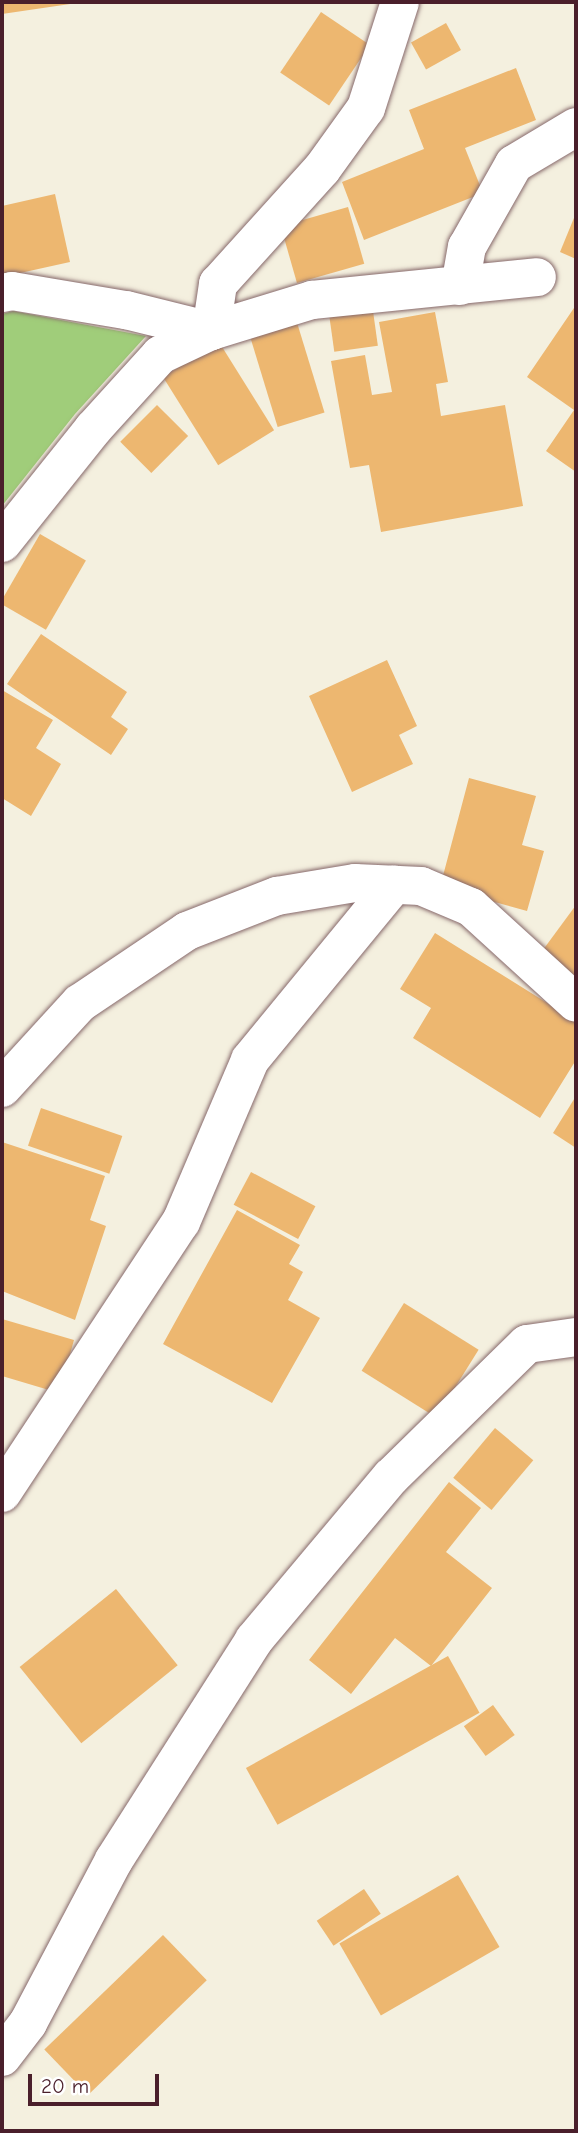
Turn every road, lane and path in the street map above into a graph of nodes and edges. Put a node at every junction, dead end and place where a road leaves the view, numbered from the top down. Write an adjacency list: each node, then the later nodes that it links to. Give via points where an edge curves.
1 (400, 2): 6 (street, via 366,108 322,169 218,284)
2 (576, 127): 4 (street, via 514,164 467,247)
3 (537, 277): 4 (street)
4 (460, 286): 6 (street, via 312,300)
5 (2, 293): 6 (street, via 127,310)
6 (211, 331): 7 (street, via 160,355 93,429)
7 (2, 543)
8 (394, 885): 9 (street, via 421,886 471,907); 10 (street, via 355,883 277,896 187,932 80,1003); 12 (street, via 250,1060 181,1222)
9 (576, 1003)
10 (2, 1088)
11 (576, 1338): 13 (street, via 527,1344 391,1477 254,1640 114,1860 28,2023)
12 (2, 1493)
13 (2, 2057)

